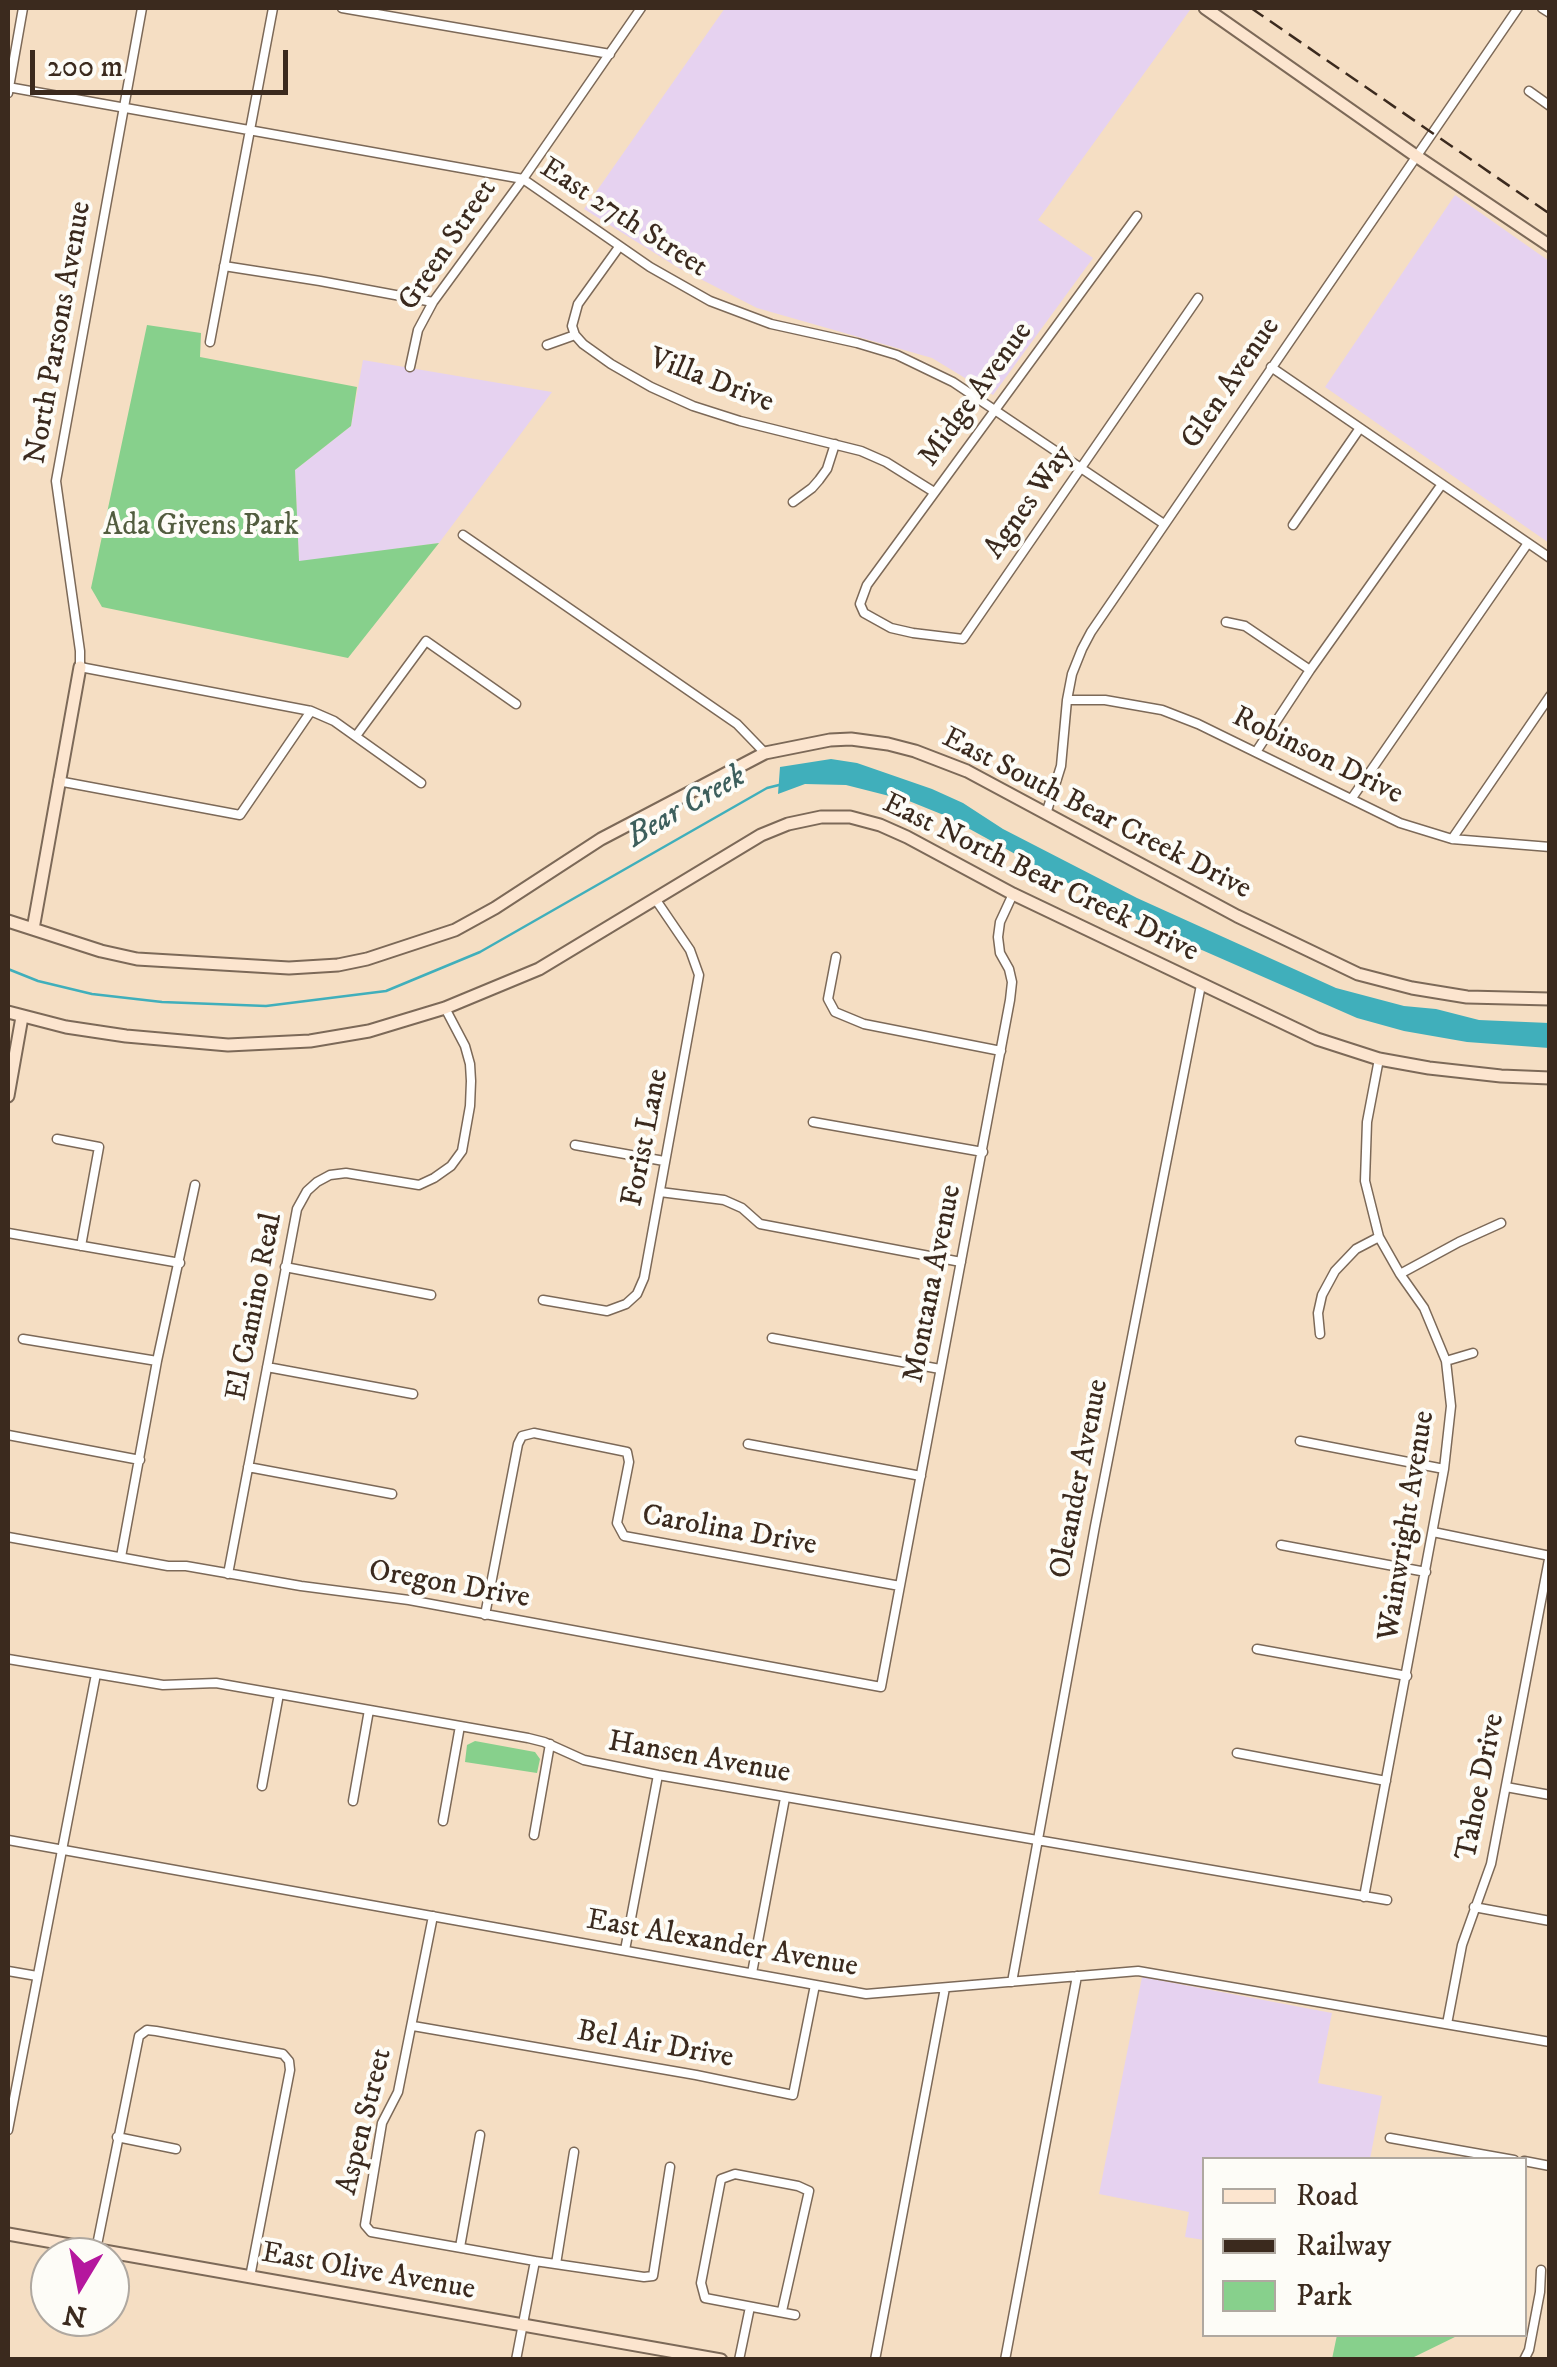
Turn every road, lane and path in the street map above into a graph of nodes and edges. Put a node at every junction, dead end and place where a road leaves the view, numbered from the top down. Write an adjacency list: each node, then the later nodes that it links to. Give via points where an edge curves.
1 (23, 8): 11 (street)
2 (142, 8): 14 (street, North Parsons Avenue)
3 (273, 8): 15 (street)
4 (342, 8): 10 (street)
5 (641, 8): 10 (street, Green Street)
6 (1205, 8): 16 (street)
7 (1518, 8): 16 (street, Glen Avenue)
8 (1542, 8): 9 (street)
9 (1550, 13)
10 (610, 54): 17 (street, Green Street)
11 (8, 89): 14 (street, East 27th Street)
12 (1529, 92): 13 (street)
13 (1550, 106)
14 (124, 108): 15 (street, East 27th Street); 43 (street, North Parsons Avenue, via 56,481)
15 (252, 130): 17 (street, East 27th Street); 21 (street)
16 (1416, 156): 19 (street); 28 (street, Glen Avenue)
17 (522, 179): 20 (street, East 27th Street); 23 (street, Green Street)
18 (1137, 216): 29 (street, Midge Avenue)
19 (1550, 246)
20 (619, 247): 24 (street, via 578,304); 29 (street, East 27th Street, via 710,301 771,324 897,355)
21 (224, 266): 23 (street); 25 (street)
22 (1198, 298): 32 (street, Agnes Way)
23 (433, 302): 27 (street, Green Street)
24 (575, 335): 26 (street); 31 (street, Villa Drive, via 611,364 693,406)
25 (210, 342)
26 (548, 345)
27 (410, 367)
28 (1270, 367): 30 (street); 36 (street, Glen Avenue)
29 (996, 409): 32 (street, East 27th Street); 34 (street, Midge Avenue)
30 (1360, 428): 33 (street); 37 (street)
31 (835, 444): 34 (street, Villa Drive, via 886,462); 35 (street, via 820,480)
32 (1082, 468): 36 (street, East 27th Street); 41 (street, Agnes Way, via 963,640 891,628 864,614)
33 (1442, 484): 39 (street); 44 (street)
34 (934, 492): 41 (street, Midge Avenue, via 867,584)
35 (793, 502)
36 (1164, 524): 46 (street, Glen Avenue, via 1082,649)
37 (1293, 524)
38 (464, 534): 51 (street, via 738,724)
39 (1528, 543): 40 (street); 54 (street)
40 (1550, 558)
41 (860, 604)
42 (1226, 622): 44 (street, via 1245,626)
43 (80, 668): 48 (street); 52 (street)
44 (1310, 670): 50 (street)
45 (1550, 696): 56 (street)
46 (1066, 700): 50 (street, Robinson Drive, via 1162,710); 55 (street, Glen Avenue, via 1061,766)
47 (516, 704): 49 (street, via 426,640)
48 (311, 711): 49 (street); 52 (street, via 240,815)
49 (356, 736): 53 (street)
50 (1256, 752): 54 (street, Robinson Drive)
51 (765, 753): 55 (street, East South Bear Creek Drive, via 830,740 888,744 967,771); 61 (street, East South Bear Creek Drive, via 601,839 454,930 367,959 289,968 137,959)
52 (58, 781): 61 (street)
53 (422, 783)
54 (1352, 798): 56 (street, Robinson Drive)
55 (1046, 814): 64 (street, East South Bear Creek Drive, via 1358,974 1468,997)
56 (1452, 840): 57 (street, Robinson Drive)
57 (1550, 847)
58 (1013, 894): 59 (street, East North Bear Creek Drive, via 880,825 820,816 761,835); 63 (street, East North Bear Creek Drive); 68 (street, Montana Avenue, via 998,937 1012,982)
59 (656, 900): 65 (street, East North Bear Creek Drive, via 539,969); 76 (street, Forist Lane, via 690,950 698,975)
60 (8, 921): 61 (street, East South Bear Creek Drive)
61 (33, 930)
62 (836, 957): 68 (street, via 828,999 835,1012 864,1024)
63 (1200, 986): 69 (street, East North Bear Creek Drive, via 1316,1039); 135 (street, Oleander Avenue)
64 (1550, 999)
65 (446, 1008): 67 (street, East North Bear Creek Drive, via 369,1031 264,1045 126,1036); 85 (street, El Camino Real, via 470,1064 462,1151 419,1185 346,1173 317,1182 297,1209)
66 (8, 1012): 67 (street, East North Bear Creek Drive)
67 (22, 1017): 71 (street)
68 (1001, 1051): 75 (street, Montana Avenue)
69 (1379, 1059): 70 (street, East North Bear Creek Drive); 81 (street, Wainwright Avenue, via 1367,1122 1366,1181)
70 (1550, 1078)
71 (8, 1096)
72 (813, 1122): 75 (street)
73 (56, 1139): 82 (street, via 99,1148)
74 (575, 1144): 76 (street)
75 (983, 1152): 83 (street, Montana Avenue)
76 (664, 1161): 78 (street, Forist Lane)
77 (195, 1185): 84 (street)
78 (660, 1192): 83 (street, via 724,1200 760,1224); 88 (street, Forist Lane, via 644,1278 626,1304 607,1311)
79 (1501, 1222): 86 (street)
80 (8, 1233): 82 (street)
81 (1378, 1238): 86 (street, Wainwright Avenue); 89 (street, via 1334,1271 1318,1312)
82 (81, 1246): 84 (street)
83 (961, 1262): 96 (street, Montana Avenue)
84 (180, 1264): 93 (street)
85 (286, 1267): 87 (street); 95 (street, El Camino Real)
86 (1400, 1274): 94 (street, Wainwright Avenue, via 1424,1308)
87 (432, 1294)
88 (543, 1300)
89 (1320, 1334)
90 (772, 1338): 96 (street)
91 (23, 1339): 93 (street)
92 (1473, 1353): 94 (street)
93 (157, 1361): 101 (street)
94 (1446, 1362): 103 (street, Wainwright Avenue, via 1451,1406)
95 (267, 1368): 97 (street); 102 (street, El Camino Real)
96 (940, 1369): 104 (street, Montana Avenue)
97 (413, 1394)
98 (8, 1435): 101 (street)
99 (1300, 1440): 103 (street)
100 (748, 1444): 104 (street)
101 (140, 1460): 110 (street)
102 (248, 1467): 105 (street); 112 (street, El Camino Real)
103 (1444, 1470): 106 (street, Wainwright Avenue)
104 (921, 1476): 113 (street, Montana Avenue)
105 (392, 1494)
106 (1433, 1532): 109 (street); 111 (street, Wainwright Avenue)
107 (8, 1537): 110 (street, Oregon Drive)
108 (1281, 1546): 111 (street)
109 (1549, 1555): 128 (street, Tahoe Drive)
110 (120, 1557): 112 (street, Oregon Drive)
111 (1426, 1572): 118 (street, Wainwright Avenue)
112 (228, 1574): 114 (street, Oregon Drive)
113 (900, 1586): 114 (street, Carolina Drive, via 624,1536 618,1522 627,1452 534,1433 518,1444); 119 (street, Montana Avenue)
114 (485, 1614): 119 (street, Oregon Drive)
115 (1257, 1649): 118 (street)
116 (8, 1659): 117 (street, Hansen Avenue)
117 (96, 1674): 120 (street, Hansen Avenue); 136 (street)
118 (1407, 1676): 126 (street, Wainwright Avenue)
119 (881, 1687)
120 (278, 1694): 121 (street, Hansen Avenue); 127 (street)
121 (369, 1710): 122 (street, Hansen Avenue); 131 (street)
122 (460, 1726): 123 (street, Hansen Avenue); 132 (street)
123 (550, 1744): 125 (street, Hansen Avenue, via 584,1760); 133 (street)
124 (1237, 1753): 126 (street)
125 (658, 1775): 130 (street, Hansen Avenue); 142 (street)
126 (1386, 1780): 137 (street, Wainwright Avenue)
127 (262, 1786)
128 (1506, 1787): 129 (street); 139 (street, Tahoe Drive)
129 (1550, 1795)
130 (785, 1798): 135 (street, Hansen Avenue); 144 (street)
131 (353, 1801)
132 (443, 1821)
133 (534, 1835)
134 (8, 1840): 136 (street, East Alexander Avenue)
135 (1038, 1840): 137 (street, Hansen Avenue); 147 (street, Oleander Avenue)
136 (63, 1850): 140 (street, East Alexander Avenue); 145 (street)
137 (1364, 1897): 138 (street, Hansen Avenue)
138 (1387, 1900)
139 (1474, 1907): 141 (street); 150 (street, Tahoe Drive)
140 (433, 1916): 142 (street, East Alexander Avenue); 151 (street, Aspen Street)
141 (1550, 1920)
142 (626, 1950): 144 (street, East Alexander Avenue)
143 (8, 1971): 145 (street)
144 (752, 1974): 148 (street, East Alexander Avenue)
145 (37, 1976): 153 (street)
146 (1078, 1976): 147 (street, East Alexander Avenue); 150 (street, East Alexander Avenue, via 1138,1971); 177 (street)
147 (1012, 1982): 149 (street, East Alexander Avenue)
148 (815, 1985): 149 (street, East Alexander Avenue, via 866,1994); 151 (street, Bel Air Drive, via 794,2095)
149 (944, 1988): 176 (street)
150 (1447, 2024): 152 (street, East Alexander Avenue)
151 (412, 2026): 163 (street, Aspen Street, via 398,2092 382,2123 364,2225 370,2232)
152 (1550, 2042)
153 (10, 2101): 154 (street)
154 (8, 2130)
155 (480, 2135): 163 (street)
156 (118, 2137): 158 (street); 162 (street); 168 (street, via 139,2036 148,2030 283,2054 290,2070)
157 (1390, 2138): 160 (street)
158 (176, 2148)
159 (574, 2152): 166 (street)
160 (1497, 2157)
161 (670, 2167): 166 (street, Aspen Street, via 653,2276)
162 (99, 2237)
163 (460, 2247): 165 (street, Aspen Street)
164 (130, 2256): 168 (street, East Olive Avenue)
165 (535, 2261): 166 (street, Aspen Street); 172 (street)
166 (556, 2264)
167 (1542, 2270): 178 (street)
168 (250, 2277): 172 (street, East Olive Avenue)
169 (750, 2306): 170 (street); 170 (street, via 705,2298 701,2283 721,2179 735,2174 809,2191); 175 (street)
170 (782, 2311): 171 (street)
171 (796, 2314)
172 (522, 2326): 173 (street); 174 (street, East Olive Avenue)
173 (516, 2360)
174 (721, 2360)
175 (739, 2360)
176 (876, 2360)
177 (1005, 2360)
178 (1524, 2360)

